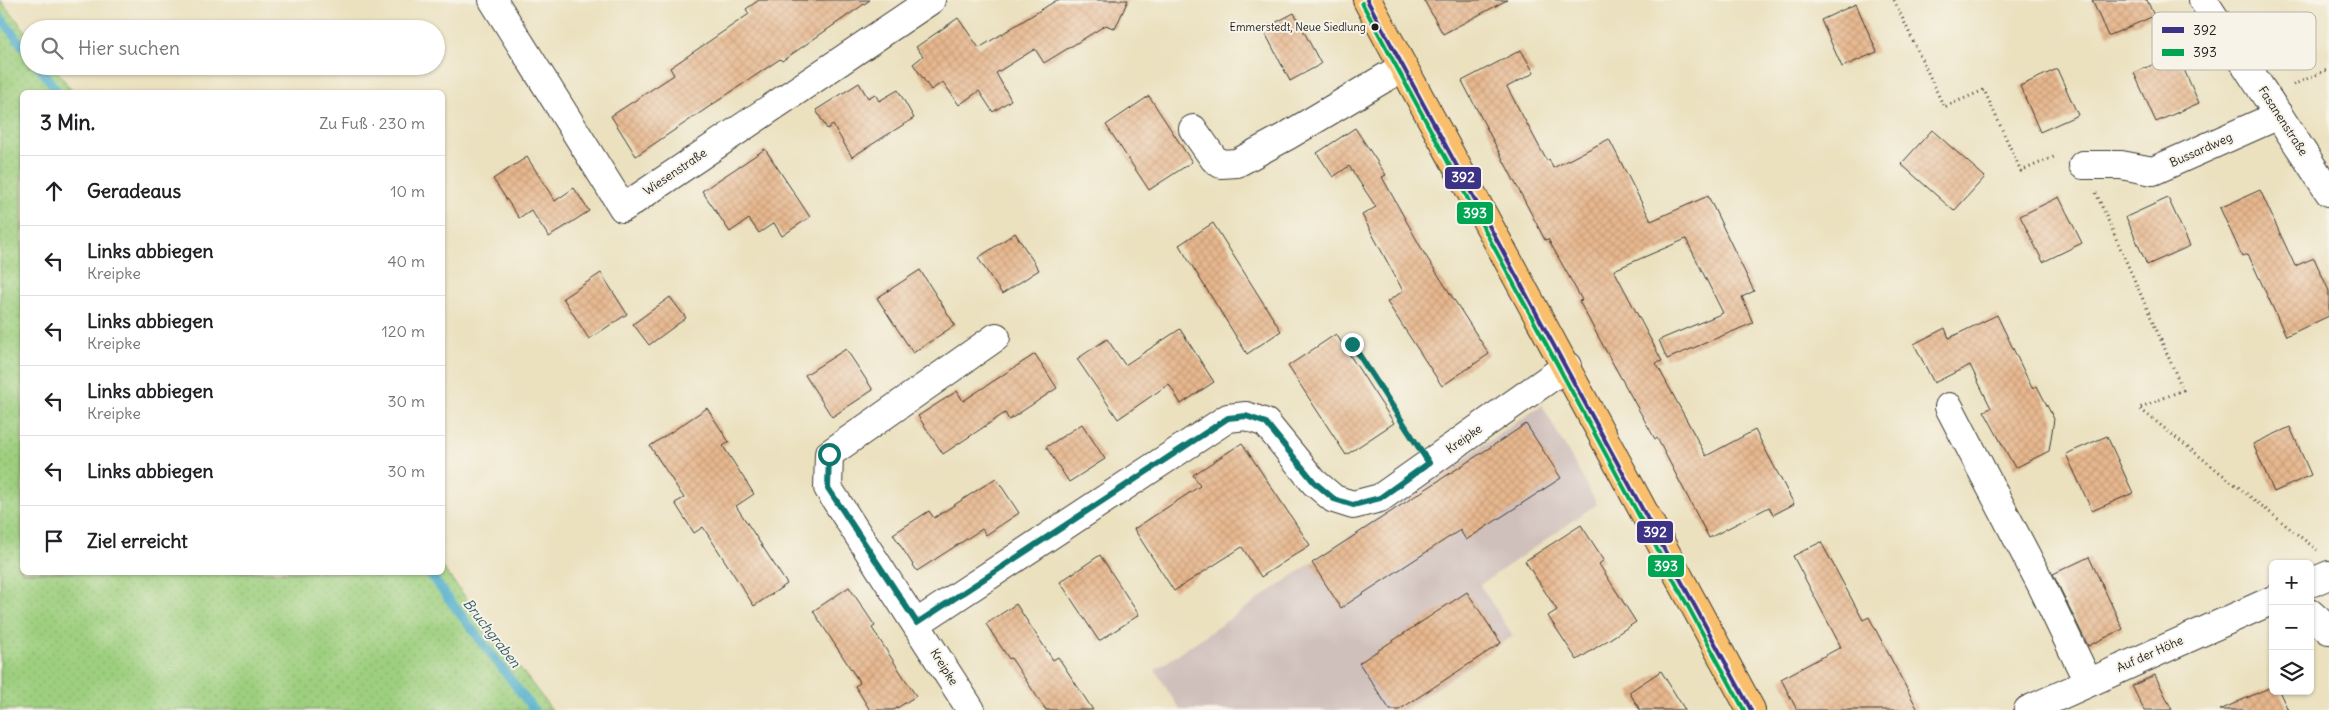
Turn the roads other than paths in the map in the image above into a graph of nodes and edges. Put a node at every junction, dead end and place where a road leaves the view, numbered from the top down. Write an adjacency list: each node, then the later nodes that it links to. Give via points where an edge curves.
1 (494, 0): 2 (street, Wiesenstraße, via 623,208)
2 (931, 0)
3 (1367, 0): 6 (main road)
4 (2202, 0): 5 (street, Fasanenstraße)
5 (2210, 12)
6 (1403, 67): 9 (street, via 1237,163 1221,164 1214,159); 13 (main road)
7 (2249, 70): 8 (street, Fasanenstraße)
8 (2273, 106): 10 (street, Bussardweg, via 2153,171 2120,165); 11 (street, Fasanenstraße)
9 (1193, 129)
10 (2083, 164)
11 (2329, 192)
12 (996, 337): 19 (street, Kreipke, via 829,454 828,488)
13 (1567, 366): 19 (street, Kreipke, via 1380,498 1353,505 1334,499 1314,482 1266,423 1246,416 1228,418); 23 (main road)
14 (1949, 407): 21 (street)
15 (2325, 564): 16 (street)
16 (2314, 578)
17 (2269, 602): 21 (street, Auf der Höhe)
18 (2314, 617): 20 (street)
19 (917, 623): 22 (street, Kreipke)
20 (2329, 630)
21 (2088, 682): 24 (street, Auf der Höhe)
22 (971, 710)
23 (1751, 710)
24 (2028, 710)

